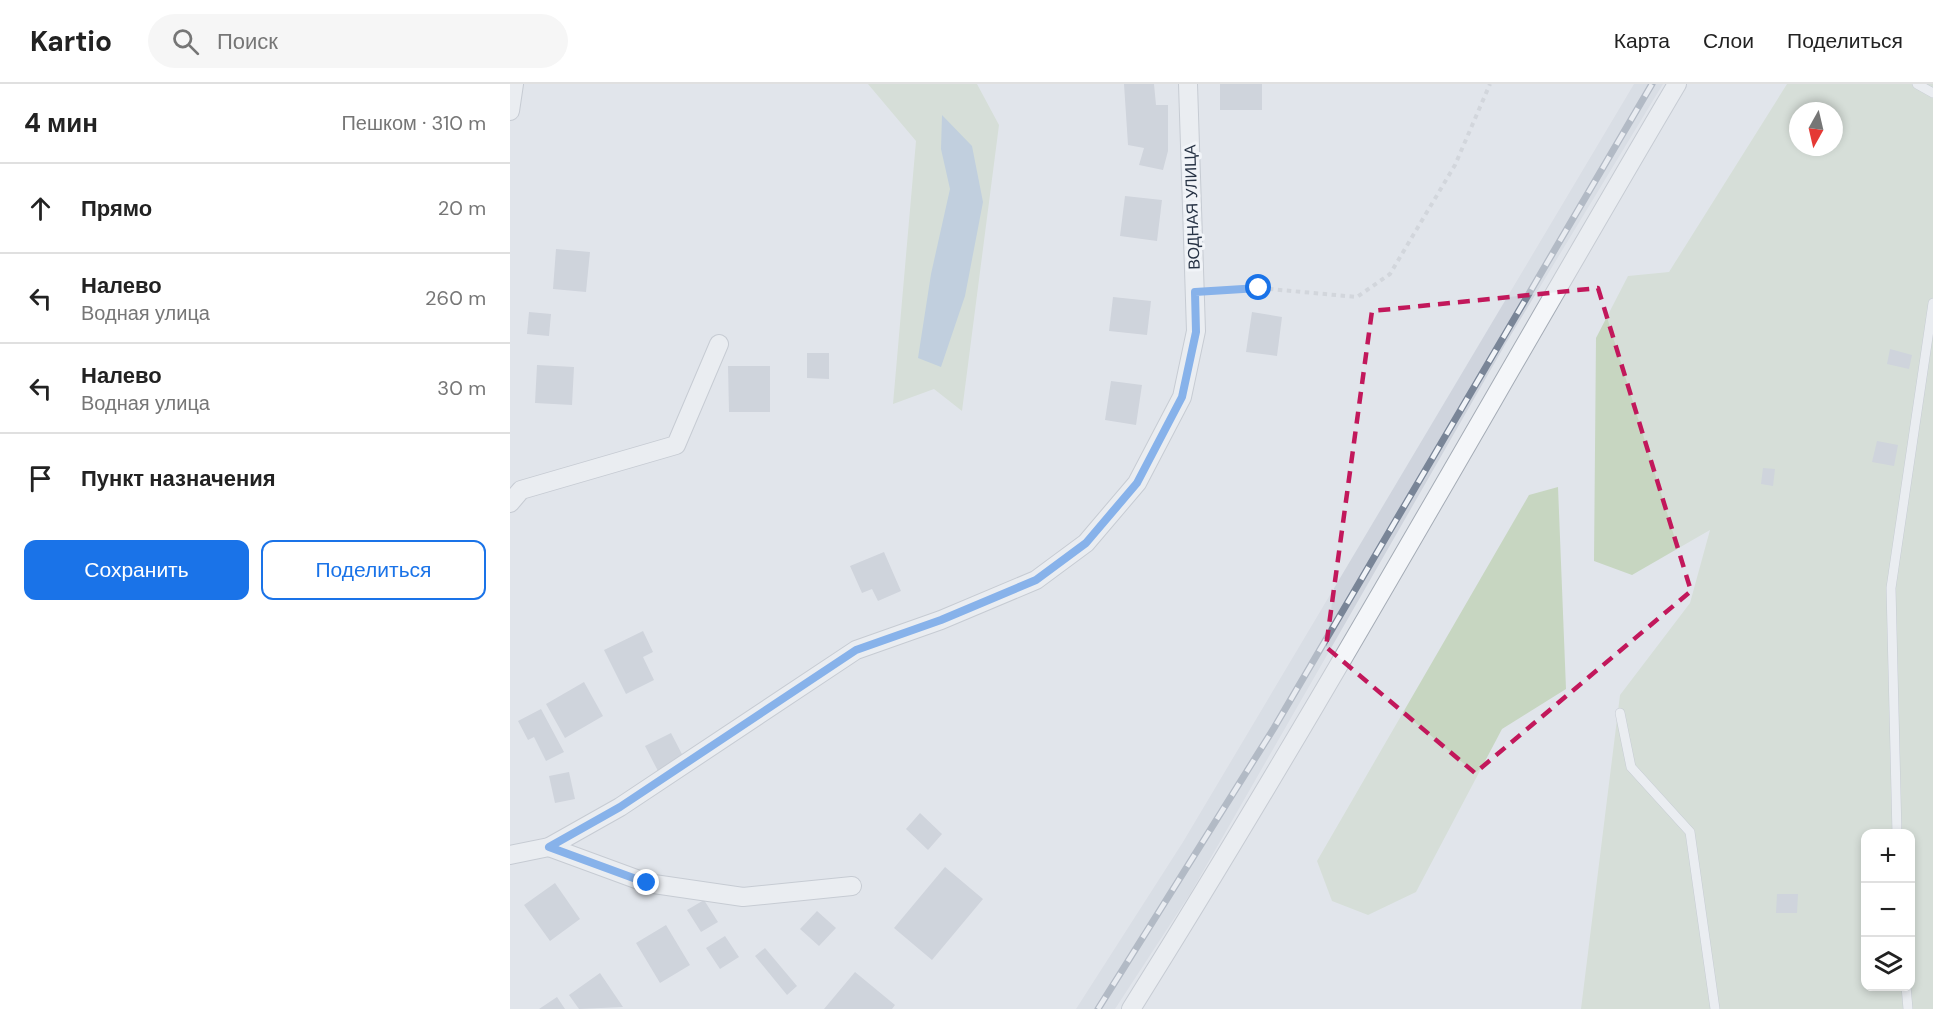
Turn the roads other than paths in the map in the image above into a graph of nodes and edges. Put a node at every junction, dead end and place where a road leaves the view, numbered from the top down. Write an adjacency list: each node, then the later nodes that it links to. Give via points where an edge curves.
1 (514, 84): 6 (street)
2 (1188, 84): 12 (street, ВОДНАЯ УЛИЦА, via 1196,332 1182,397 1137,483 1086,543 1036,580 856,650 620,807)
3 (1677, 84): 16 (street, via 1232,847)
4 (1917, 84): 5 (lane)
5 (1933, 93)
6 (510, 111)
7 (1933, 303): 11 (lane, via 1891,588)
8 (719, 344): 9 (street, via 676,445 521,490)
9 (510, 503)
10 (1620, 713): 17 (lane, via 1631,767 1690,832)
11 (1897, 829)
12 (549, 847): 13 (street, ВОДНАЯ УЛИЦА); 14 (street, via 647,883 743,897)
13 (510, 855)
14 (852, 886)
15 (1906, 991): 18 (lane)
16 (1131, 1009)
17 (1715, 1009)
18 (1908, 1009)

